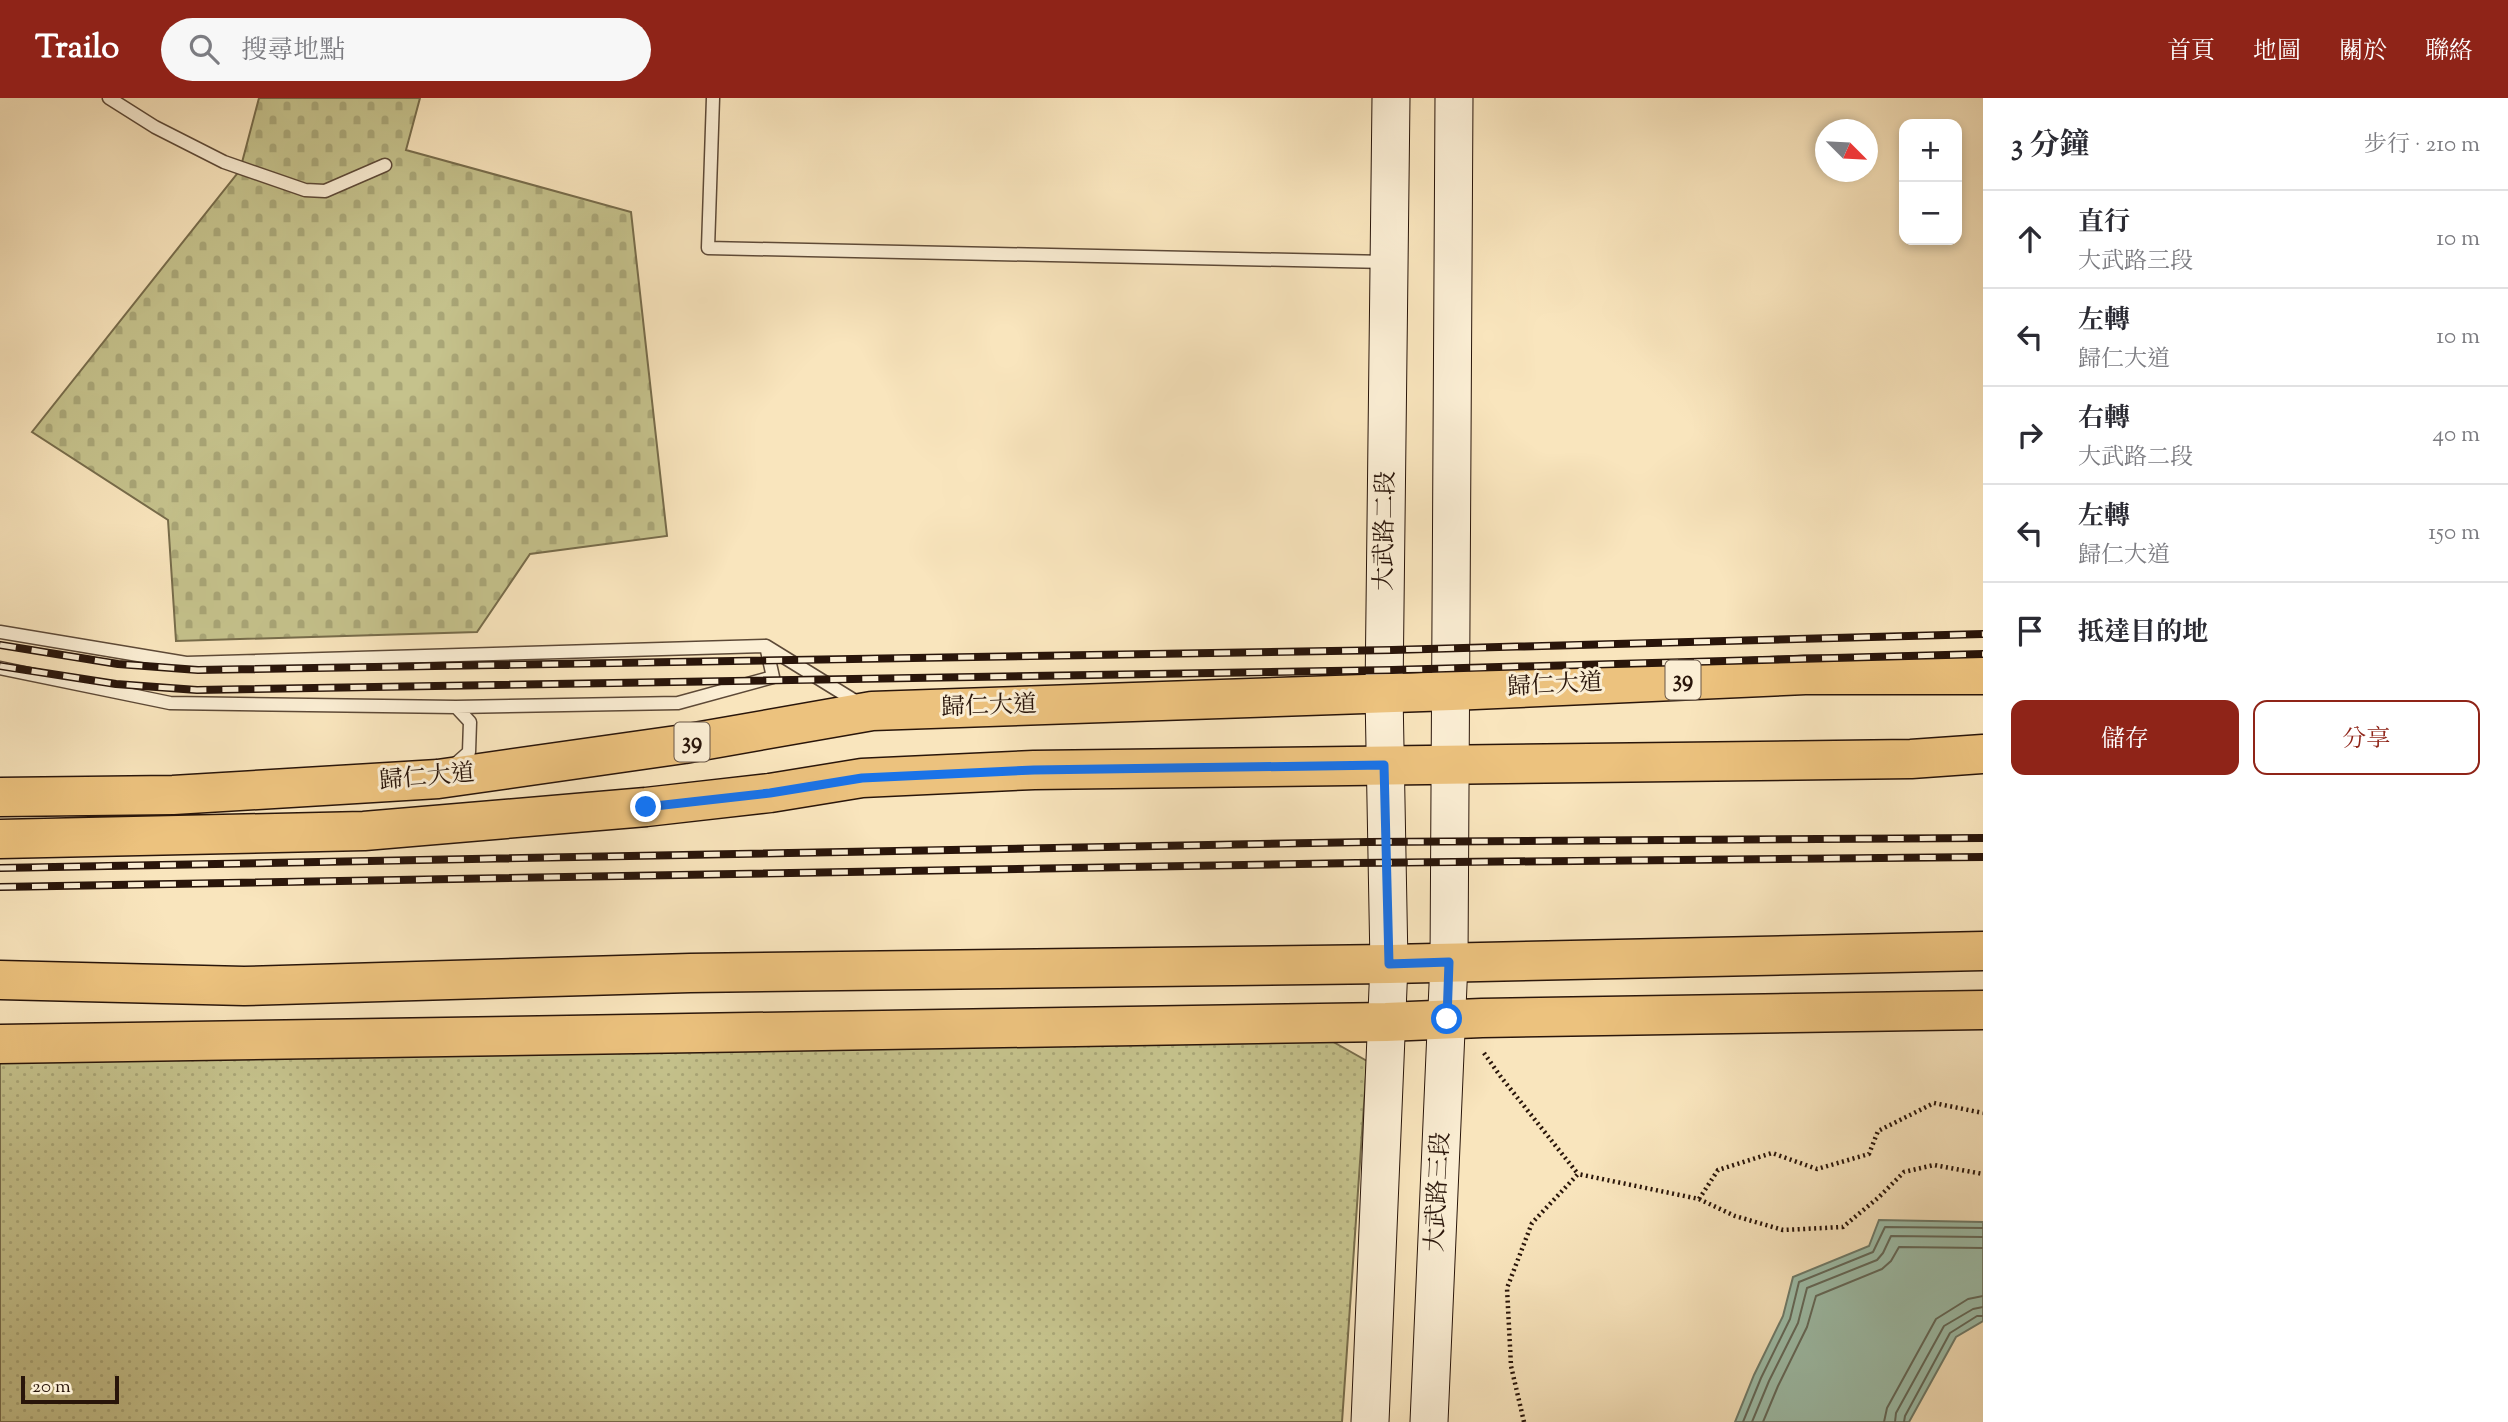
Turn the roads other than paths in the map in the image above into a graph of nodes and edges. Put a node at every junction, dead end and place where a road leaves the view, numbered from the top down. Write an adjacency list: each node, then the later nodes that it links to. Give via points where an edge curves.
1 (109, 98): 5 (lane, via 224,162 305,190 325,191)
2 (713, 98): 6 (lane, via 708,248)
3 (1391, 98): 6 (street, 大武路二段)
4 (1454, 98): 11 (street)
5 (385, 165)
6 (1388, 262): 12 (street, 大武路二段)
7 (0, 632): 8 (lane, via 186,663)
8 (766, 646): 13 (lane, via 773,677 678,704); 14 (lane)
9 (0, 668): 13 (lane, via 170,703)
10 (1983, 675): 11 (main road, 歸仁大道 / 39, via 1805,675)
11 (1452, 691): 12 (main road, 歸仁大道 / 39); 17 (street)
12 (1384, 692): 14 (main road, 歸仁大道 / 39); 16 (street, 大武路二段)
13 (456, 707): 18 (lane, via 470,722 468,752)
14 (872, 711): 18 (main road, 歸仁大道 / 39, via 684,744)
15 (1983, 754): 17 (main road, 歸仁大道, via 1911,759)
16 (1384, 765): 17 (main road, 歸仁大道); 20 (main road, 歸仁大道, via 1034,770 862,778 646,807 364,831); 23 (street, 大武路二段)
17 (1452, 765): 22 (street)
18 (438, 779): 19 (main road, 歸仁大道 / 39, via 173,796)
19 (0, 797)
20 (0, 839)
21 (1983, 951): 22 (main road)
22 (1449, 962): 23 (main road); 26 (street, 大武路三段)
23 (1389, 964): 24 (main road, via 690,973 244,986); 27 (street)
24 (0, 979)
25 (1983, 1010): 26 (main road)
26 (1447, 1019): 27 (main road); 30 (street, 大武路三段)
27 (1386, 1022): 28 (main road); 29 (street)
28 (0, 1044)
29 (1370, 1422)
30 (1429, 1422)

